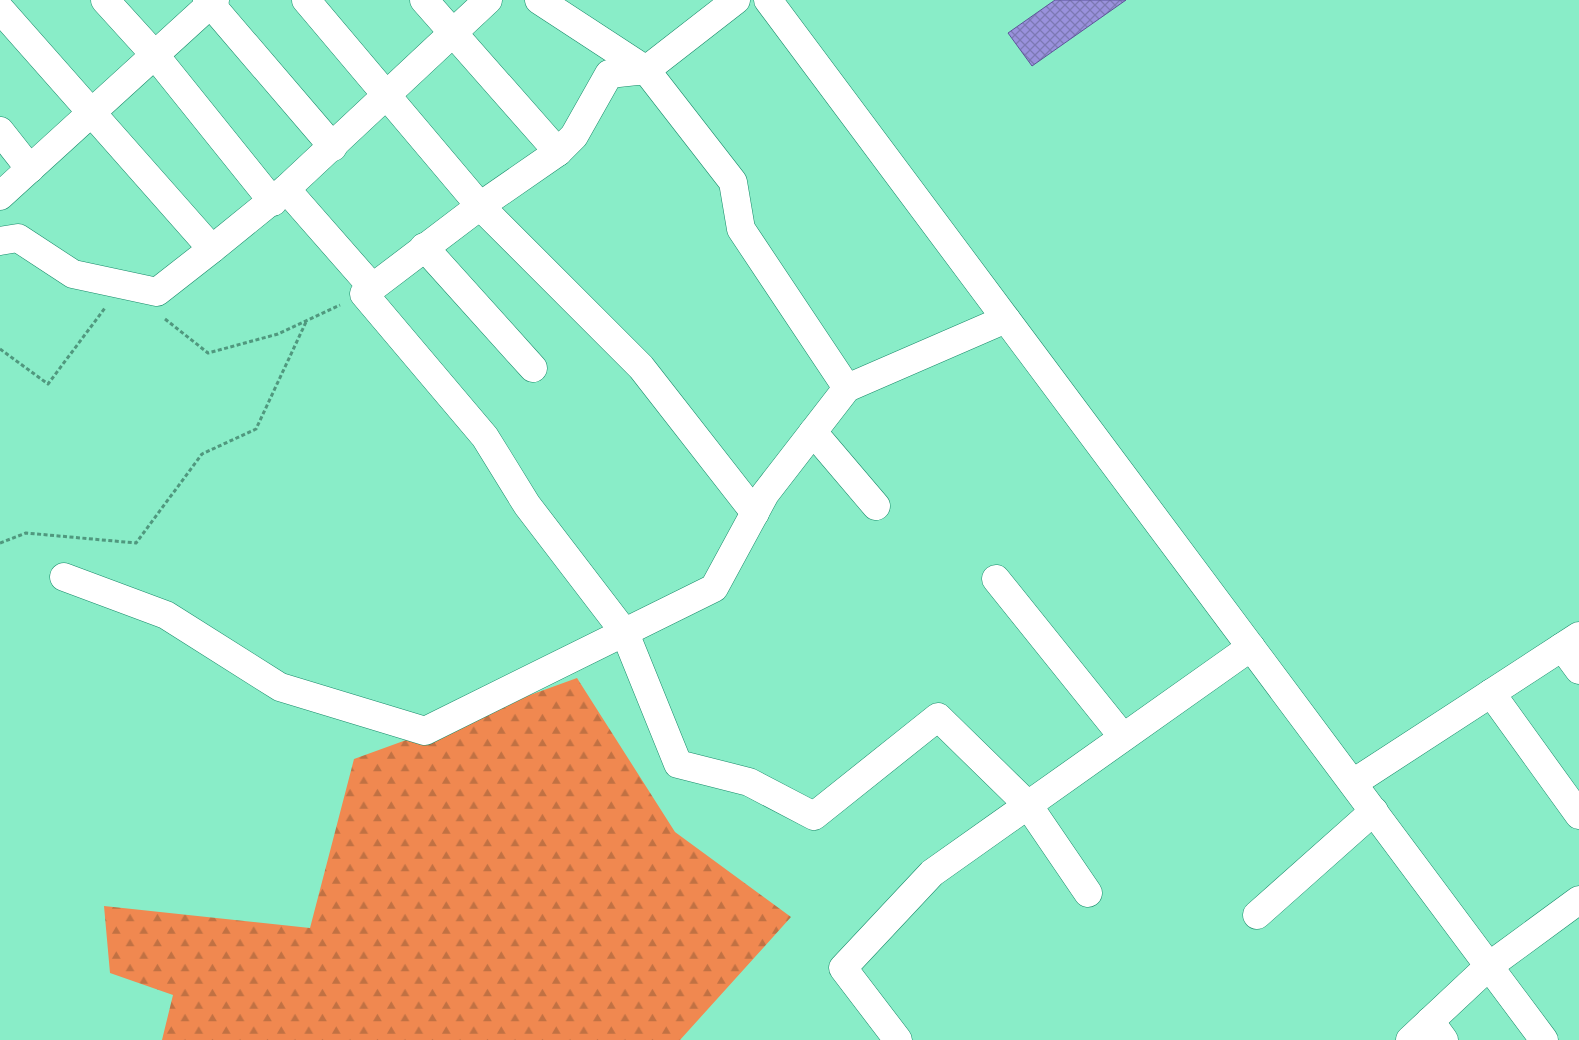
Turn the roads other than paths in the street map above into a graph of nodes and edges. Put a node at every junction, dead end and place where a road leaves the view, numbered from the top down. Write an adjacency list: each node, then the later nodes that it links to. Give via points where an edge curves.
1 (105, 0): 11 (street)
2 (306, 0): 13 (street)
3 (424, 0): 10 (street)
4 (488, 0): 10 (street)
5 (539, 0): 12 (street)
6 (736, 0): 12 (street)
7 (768, 0): 26 (street)
8 (211, 1): 11 (street); 16 (street)
9 (0, 9): 14 (street)
10 (453, 33): 13 (street); 17 (street)
11 (154, 54): 14 (street); 20 (street)
12 (646, 70): 17 (street, via 609,74 574,136); 28 (street, via 733,182 741,229)
13 (387, 95): 16 (street); 21 (street)
14 (93, 113): 18 (street); 24 (street)
15 (0, 131): 18 (street)
16 (333, 147): 20 (street)
17 (558, 152): 21 (street)
18 (30, 169): 19 (street)
19 (0, 196)
20 (280, 196): 24 (street); 25 (street)
21 (480, 206): 23 (street); 31 (street, via 641,367)
22 (0, 242): 24 (street, via 18,238 73,274 157,292)
23 (424, 247): 25 (street); 27 (street)
24 (212, 249)
25 (368, 290): 34 (street, via 485,437 527,505)
26 (1006, 319): 28 (street); 36 (street)
27 (533, 368)
28 (847, 388): 29 (street)
29 (813, 432): 30 (street); 31 (street, via 764,494)
30 (876, 506)
31 (754, 513): 34 (street, via 714,588)
32 (64, 577): 34 (street, via 166,615 280,687 425,731)
33 (996, 579): 39 (street)
34 (626, 633): 41 (street, via 678,764 749,782 814,816 938,717)
35 (1571, 642): 37 (street); 38 (street)
36 (1251, 647): 39 (street); 40 (street)
37 (1579, 670)
38 (1491, 693): 40 (street); 43 (street)
39 (1123, 737): 41 (street)
40 (1352, 783): 42 (street)
41 (1028, 805): 44 (street); 49 (street, via 932,873 843,968)
42 (1374, 811): 46 (street); 47 (street)
43 (1579, 815)
44 (1088, 893)
45 (1579, 900): 47 (street)
46 (1257, 916)
47 (1489, 966): 48 (street); 51 (street)
48 (1437, 1030): 50 (street)
49 (898, 1040)
50 (1410, 1040)
51 (1544, 1040)

